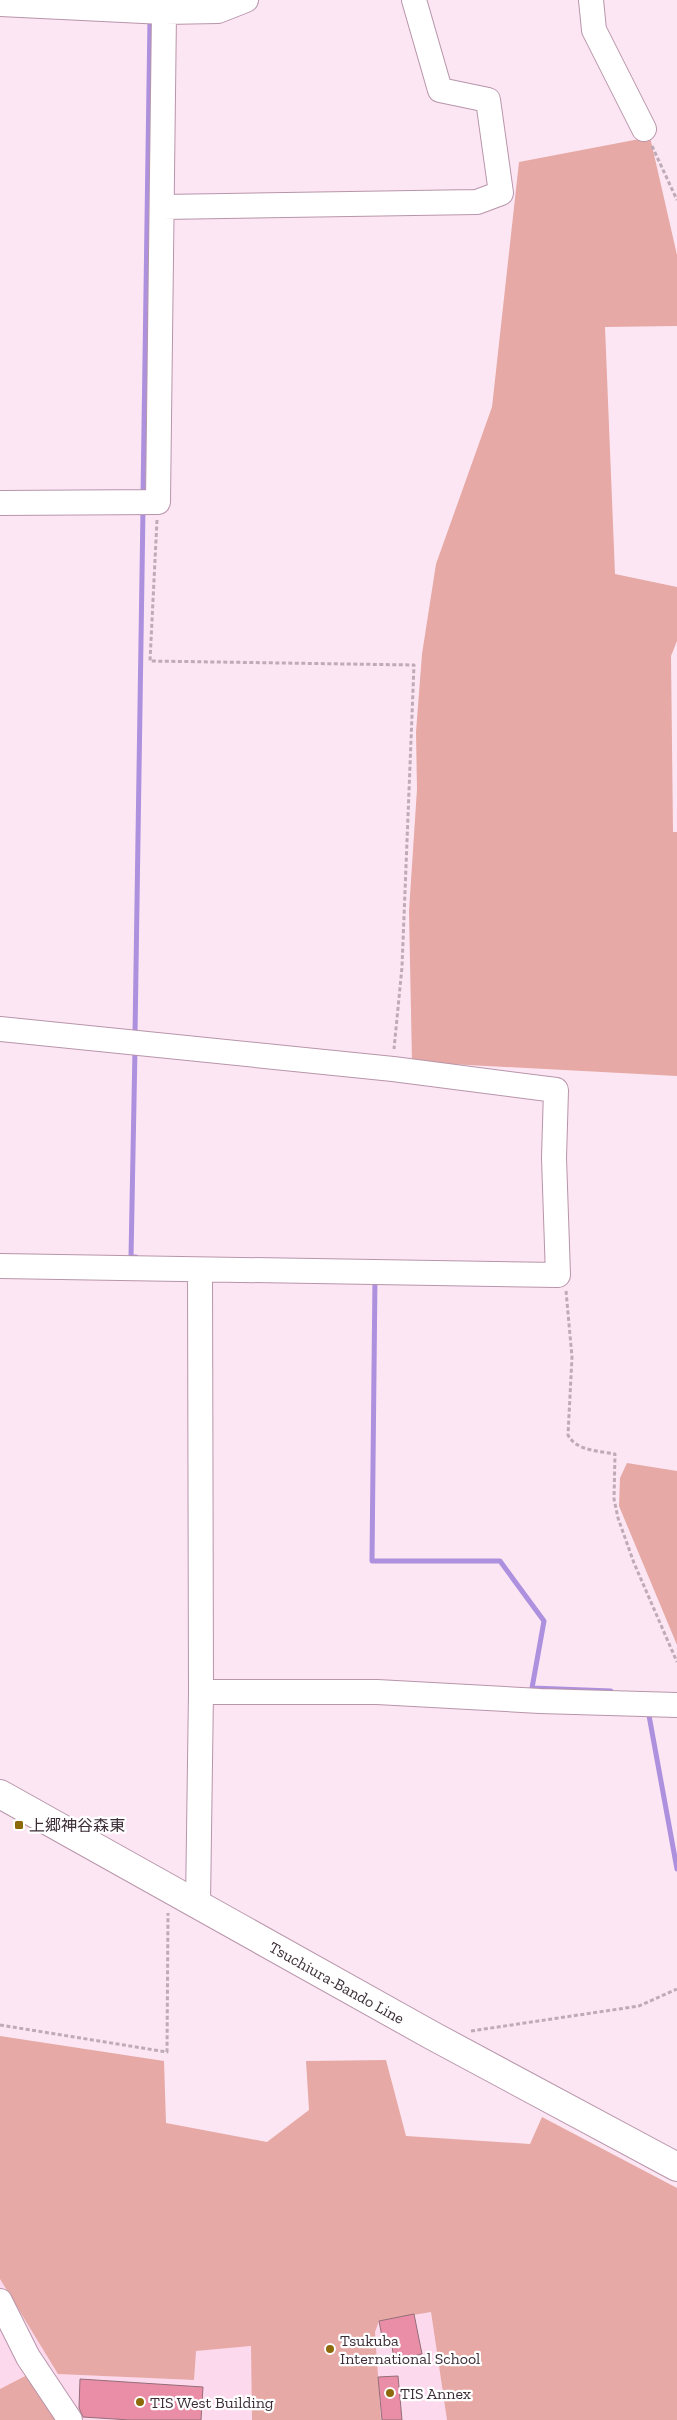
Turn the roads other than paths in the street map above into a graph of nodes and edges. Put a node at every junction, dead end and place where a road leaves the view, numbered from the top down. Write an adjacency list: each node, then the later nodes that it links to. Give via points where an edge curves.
1 (246, 0): 5 (street, via 218,11)
2 (414, 0): 7 (street, via 440,90 488,100 501,193 477,202)
3 (591, 0): 6 (street, via 594,30)
4 (0, 4): 5 (street)
5 (164, 12): 7 (street)
6 (644, 129)
7 (163, 207): 8 (street, via 158,502)
8 (0, 503)
9 (0, 1028): 11 (street, via 393,1069 556,1090 554,1158 558,1275)
10 (0, 1266): 11 (street)
11 (200, 1270): 12 (street)
12 (201, 1692): 13 (street, via 377,1692 540,1702); 15 (street)
13 (677, 1705)
14 (0, 1794): 15 (main road, Tsuchiura-Bando Line)
15 (198, 1904): 16 (main road, Tsuchiura-Bando Line, via 433,2036)
16 (677, 2167)
17 (0, 2301): 18 (street, via 28,2357)
18 (70, 2420)

